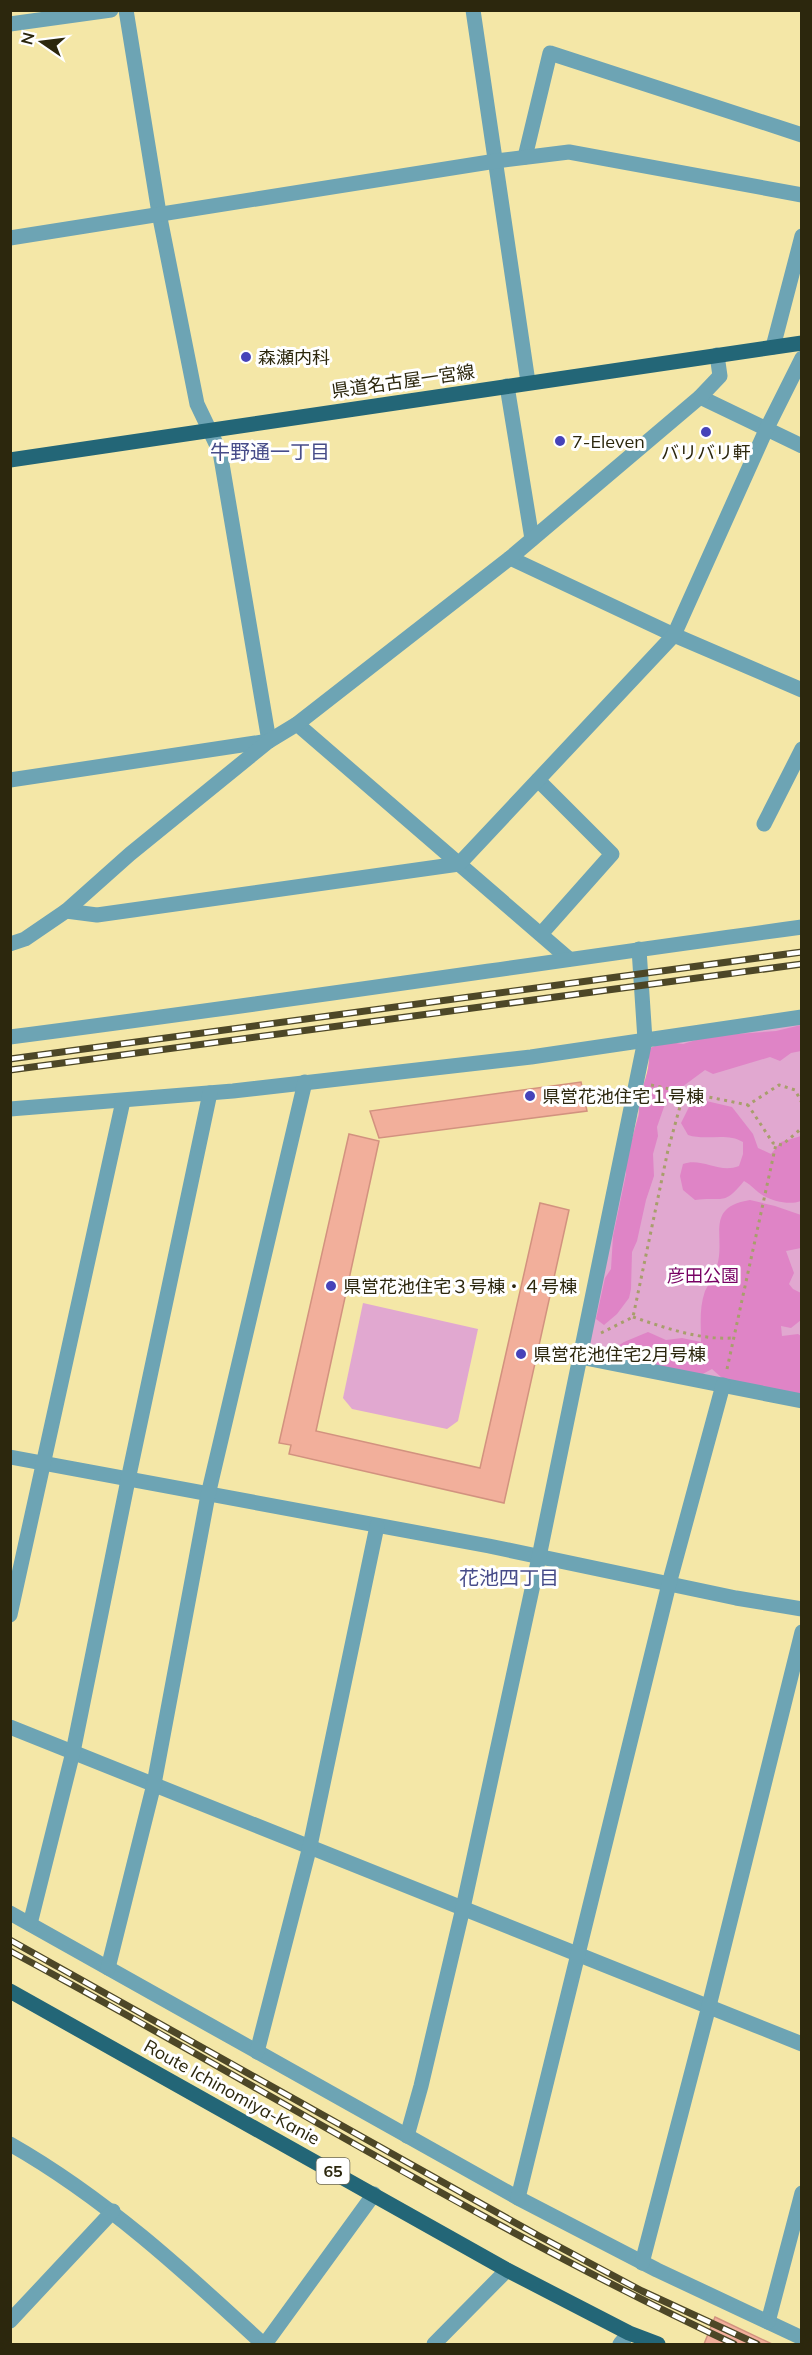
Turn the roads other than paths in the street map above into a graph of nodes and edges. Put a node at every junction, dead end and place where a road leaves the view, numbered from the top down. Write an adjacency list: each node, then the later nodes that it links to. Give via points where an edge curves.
1 (111, 10): 4 (street)
2 (126, 10): 9 (street)
3 (473, 10): 7 (street)
4 (10, 24)
5 (801, 135): 6 (street, via 550,54)
6 (525, 157): 7 (street); 8 (street, via 569,152)
7 (496, 161): 9 (street); 16 (street)
8 (801, 195)
9 (159, 213): 11 (street); 19 (street, via 197,404)
10 (801, 236): 13 (street)
11 (10, 238)
12 (801, 343): 13 (main road, 県道名古屋一宮線)
13 (772, 347): 14 (main road, 県道名古屋一宮線)
14 (717, 355): 16 (main road, 県道名古屋一宮線); 18 (street, via 720,376)
15 (801, 358): 20 (street)
16 (528, 382): 17 (main road, 県道名古屋一宮線)
17 (507, 386): 19 (main road, 県道名古屋一宮線); 23 (street)
18 (700, 397): 20 (street); 23 (street)
19 (209, 429): 22 (main road, 県道名古屋一宮線); 28 (street, via 220,452)
20 (766, 430): 21 (street); 25 (street)
21 (801, 446)
22 (10, 460)
23 (532, 539): 24 (street)
24 (510, 558): 25 (street); 27 (street)
25 (674, 635): 26 (street); 31 (street)
26 (801, 690)
27 (297, 724): 28 (street); 33 (street)
28 (269, 741): 30 (street); 34 (street)
29 (801, 749): 32 (street)
30 (10, 780)
31 (538, 780): 33 (street); 36 (street, via 612,854)
32 (764, 824)
33 (459, 864): 34 (street, via 97,915); 36 (street)
34 (66, 911): 37 (street, via 25,939)
35 (801, 927): 38 (street)
36 (540, 934): 39 (street)
37 (10, 944)
38 (639, 949): 39 (street); 42 (street)
39 (569, 959): 41 (street)
40 (801, 1017): 42 (street)
41 (10, 1037)
42 (645, 1040): 43 (street); 47 (street)
43 (305, 1082): 44 (street); 53 (street)
44 (210, 1093): 45 (street); 52 (street)
45 (123, 1101): 46 (street); 51 (street)
46 (10, 1109)
47 (582, 1350): 48 (street); 55 (street)
48 (723, 1385): 49 (street); 56 (street)
49 (801, 1401)
50 (10, 1457): 51 (street)
51 (43, 1464): 52 (street); 58 (street)
52 (128, 1480): 53 (street); 61 (street)
53 (208, 1495): 54 (street); 62 (street)
54 (377, 1526): 55 (street); 63 (street)
55 (539, 1557): 56 (street); 64 (street)
56 (669, 1584): 57 (street); 67 (street)
57 (801, 1609)
58 (10, 1615)
59 (801, 1632): 70 (street)
60 (10, 1727): 61 (street)
61 (73, 1752): 62 (street); 66 (street)
62 (154, 1784): 63 (street); 68 (street)
63 (310, 1846): 64 (street); 72 (street)
64 (463, 1908): 67 (street); 73 (street)
65 (10, 1913): 66 (street)
66 (30, 1924): 68 (street)
67 (577, 1953): 70 (street); 77 (street)
68 (108, 1968): 72 (street)
69 (10, 1990): 76 (main road, Route Ichinomiya-Kanie / 65)
70 (709, 2006): 71 (street); 79 (street)
71 (801, 2044)
72 (257, 2052): 73 (street)
73 (407, 2136): 77 (street)
74 (10, 2144): 78 (street)
75 (801, 2193): 82 (street)
76 (374, 2194): 80 (main road, Route Ichinomiya-Kanie / 65); 85 (street)
77 (518, 2198): 79 (street)
78 (113, 2211): 81 (street); 85 (street)
79 (642, 2263): 82 (street)
80 (507, 2270): 84 (main road, Route Ichinomiya-Kanie / 65); 86 (street)
81 (10, 2321)
82 (768, 2322): 83 (street)
83 (801, 2338)
84 (624, 2339): 87 (main road, Route Ichinomiya-Kanie / 65)
85 (264, 2344)
86 (434, 2344)
87 (658, 2344)

